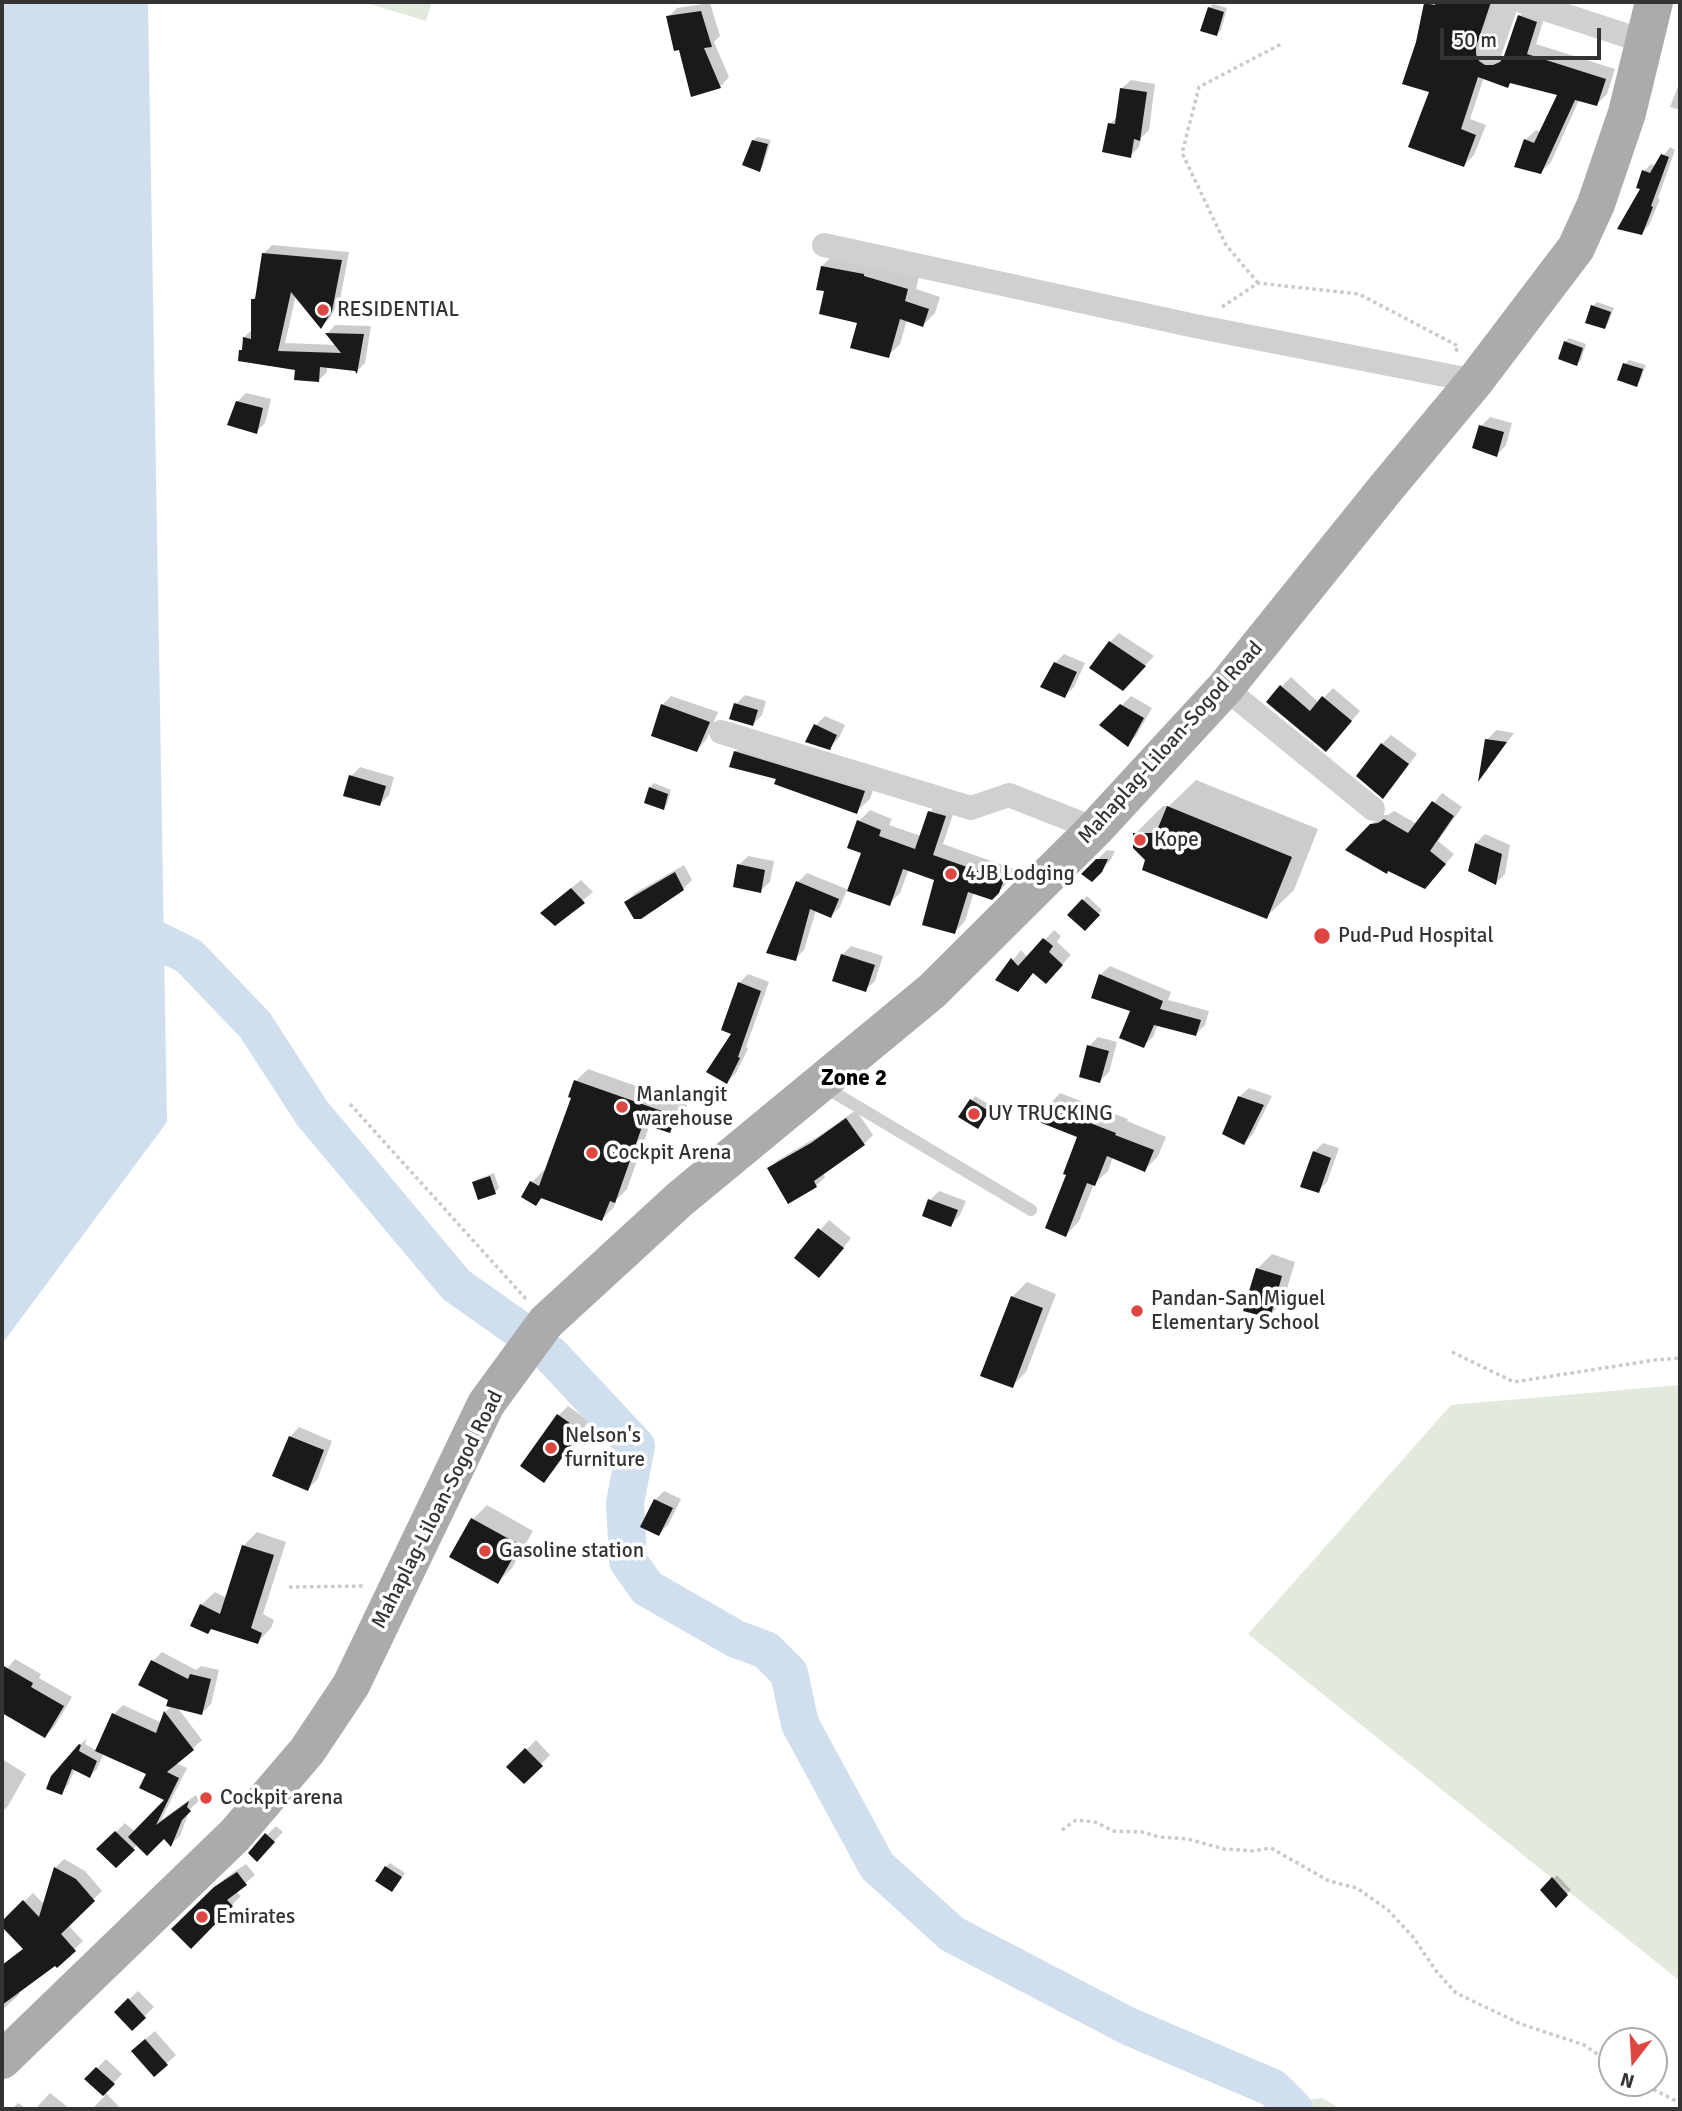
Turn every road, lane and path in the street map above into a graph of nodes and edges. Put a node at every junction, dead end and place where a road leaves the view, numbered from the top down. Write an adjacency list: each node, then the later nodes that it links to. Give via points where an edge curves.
1 (1507, 2): 6 (street)
2 (1524, 2): 4 (street)
3 (1654, 2): 4 (main road, Mahaplag-Liloan-Sogod Road)
4 (1643, 41): 10 (main road, Mahaplag-Liloan-Sogod Road, via 1627,113 1576,248)
5 (1283, 43): 8 (path, via 1199,87 1182,153 1226,245)
6 (1490, 51)
7 (824, 246): 9 (street)
8 (1258, 283): 9 (path); 10 (path, via 1359,294 1458,346)
9 (1195, 326): 10 (street)
10 (1461, 379): 11 (main road, Mahaplag-Liloan-Sogod Road, via 1386,488)
11 (1225, 688): 13 (street); 14 (main road, Mahaplag-Liloan-Sogod Road)
12 (721, 732): 14 (street, via 971,808 1009,795)
13 (1373, 809)
14 (1095, 829): 15 (main road, Mahaplag-Liloan-Sogod Road, via 932,991)
15 (820, 1084): 17 (lane); 18 (main road, Mahaplag-Liloan-Sogod Road, via 680,1199)
16 (350, 1104): 18 (path)
17 (1031, 1210)
18 (546, 1322): 21 (main road, Mahaplag-Liloan-Sogod Road, via 486,1404)
19 (1452, 1352): 20 (path, via 1514,1382)
20 (1680, 1358)
21 (398, 1586): 22 (path); 25 (main road, Mahaplag-Liloan-Sogod Road, via 351,1685 307,1751 235,1835)
22 (289, 1587)
23 (1062, 1830): 24 (path, via 1076,1820 1113,1831 1188,1839 1224,1849 1253,1852 1271,1848 1329,1881 1357,1888 1388,1910 1456,1993 1521,2025 1584,2045)
24 (1598, 2054)
25 (2, 2060)

